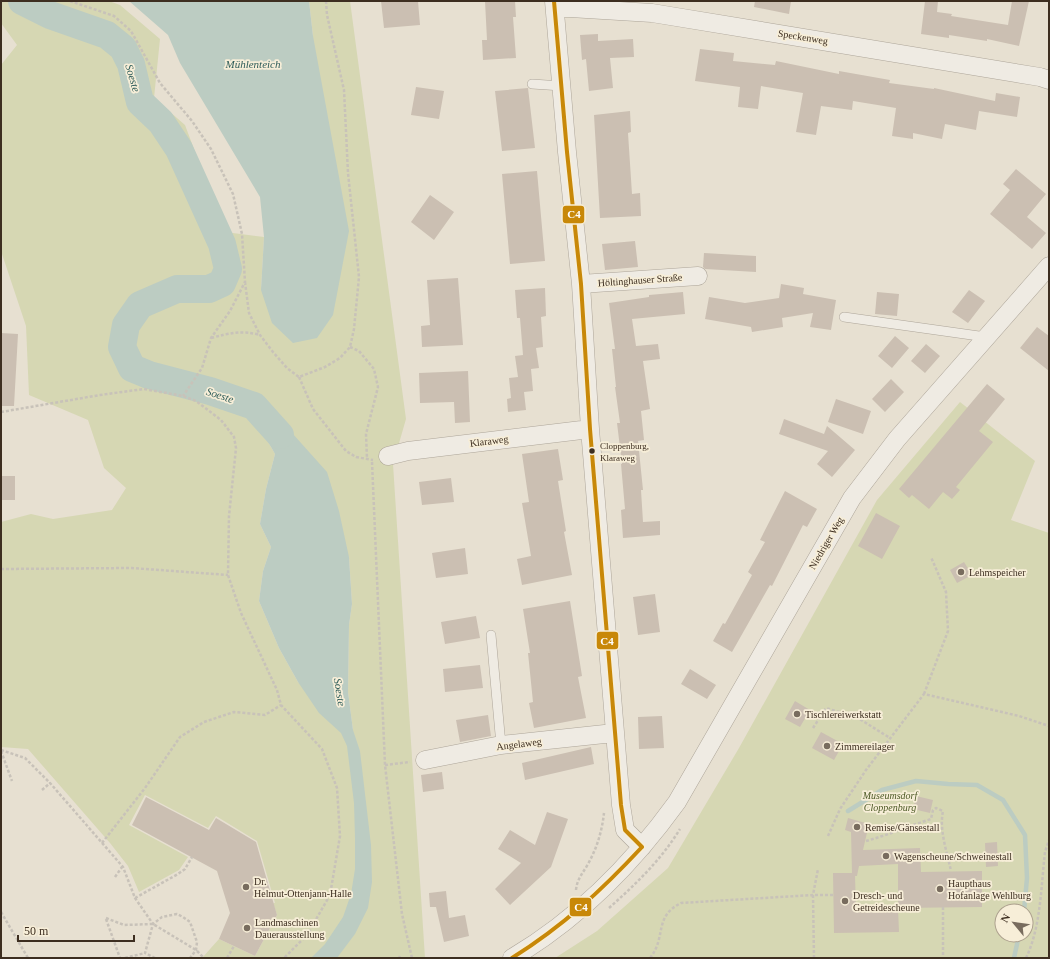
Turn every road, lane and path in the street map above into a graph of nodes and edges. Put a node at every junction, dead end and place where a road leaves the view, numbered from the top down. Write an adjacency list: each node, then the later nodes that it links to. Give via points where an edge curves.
1 (70, 1): 9 (path, via 114,16 131,31 160,83 192,121 211,149 233,194 242,234)
2 (326, 1): 15 (path, via 344,90 348,173 359,277)
3 (555, 5): 4 (street, Speckenweg, via 652,12 1033,75); 6 (street)
4 (1049, 80)
5 (532, 84): 6 (lane)
6 (562, 86): 10 (street)
7 (1049, 266): 13 (street, Niedriger Weg)
8 (698, 276): 10 (street, Höltinghauser Straße)
9 (245, 282): 12 (path, via 249,314); 14 (path, via 230,311)
10 (581, 284): 19 (street)
11 (844, 317): 13 (lane)
12 (260, 335): 14 (path, via 236,331); 16 (path, via 287,368)
13 (986, 337): 45 (street, Niedriger Weg, via 897,439 852,498 677,802)
14 (211, 338): 17 (path, via 202,368)
15 (350, 347): 16 (path, via 325,368); 21 (path, via 359,351 374,370 378,387 366,434)
16 (299, 377): 21 (path, via 313,409 346,451 356,458)
17 (183, 396): 18 (path, via 144,389); 24 (path, via 196,401 221,420 234,437 236,448 229,516)
18 (1, 412)
19 (590, 429): 20 (street, Klaraweg, via 408,451); 30 (street)
20 (380, 458): 21 (path); 35 (path)
21 (367, 459)
22 (931, 557): 26 (path, via 946,592 948,631)
23 (1, 569): 24 (path, via 132,568)
24 (228, 575): 27 (path, via 240,613 277,690)
25 (491, 635): 32 (lane)
26 (924, 694): 28 (path, via 1020,716); 31 (path)
27 (281, 705): 44 (path, via 265,715 234,712 204,722 180,737); 69 (path, via 322,749 337,788 340,836 330,895 307,935)
28 (1049, 726)
29 (813, 728): 31 (path, via 826,708 858,718)
30 (614, 733): 32 (street, Angelaweg); 45 (street, via 625,830)
31 (890, 738): 41 (path, via 840,809)
32 (501, 746): 34 (street, Angelaweg)
33 (1, 750): 36 (path); 37 (path, via 25,758)
34 (425, 760): 35 (path)
35 (385, 765): 70 (path, via 401,907)
36 (12, 782)
37 (50, 784): 38 (path); 44 (path)
38 (42, 790)
39 (604, 813): 54 (path, via 601,835 589,864 577,882 575,893)
40 (680, 828): 56 (path, via 657,862 636,885)
41 (828, 836)
42 (1049, 840): 75 (path, via 1045,852 1037,926)
43 (866, 841): 49 (path, via 931,819 936,808 943,811 942,830)
44 (102, 844): 47 (path)
45 (642, 847): 54 (street)
46 (192, 857): 53 (path, via 185,869)
47 (123, 867): 50 (path); 53 (path)
48 (818, 869): 51 (path)
49 (951, 871)
50 (114, 877)
51 (812, 895): 52 (path); 72 (path, via 681,903 672,908 663,920 660,940); 73 (path)
52 (833, 895)
53 (135, 898): 58 (path)
54 (584, 906): 71 (street)
55 (943, 907): 74 (path)
56 (605, 910)
57 (1, 912): 62 (path)
58 (152, 924): 60 (path); 60 (path, via 162,917 177,914 184,916 190,922 197,942); 61 (path); 63 (path, via 124,925 106,918)
59 (234, 946): 68 (path)
60 (196, 950): 66 (path); 67 (path)
61 (145, 953): 64 (path); 65 (path)
62 (28, 958)
63 (120, 958)
64 (125, 958)
65 (155, 958)
66 (190, 958)
67 (204, 958)
68 (227, 958)
69 (284, 958)
70 (412, 958)
71 (512, 958)
72 (650, 958)
73 (814, 958)
74 (943, 958)
75 (1026, 958)

